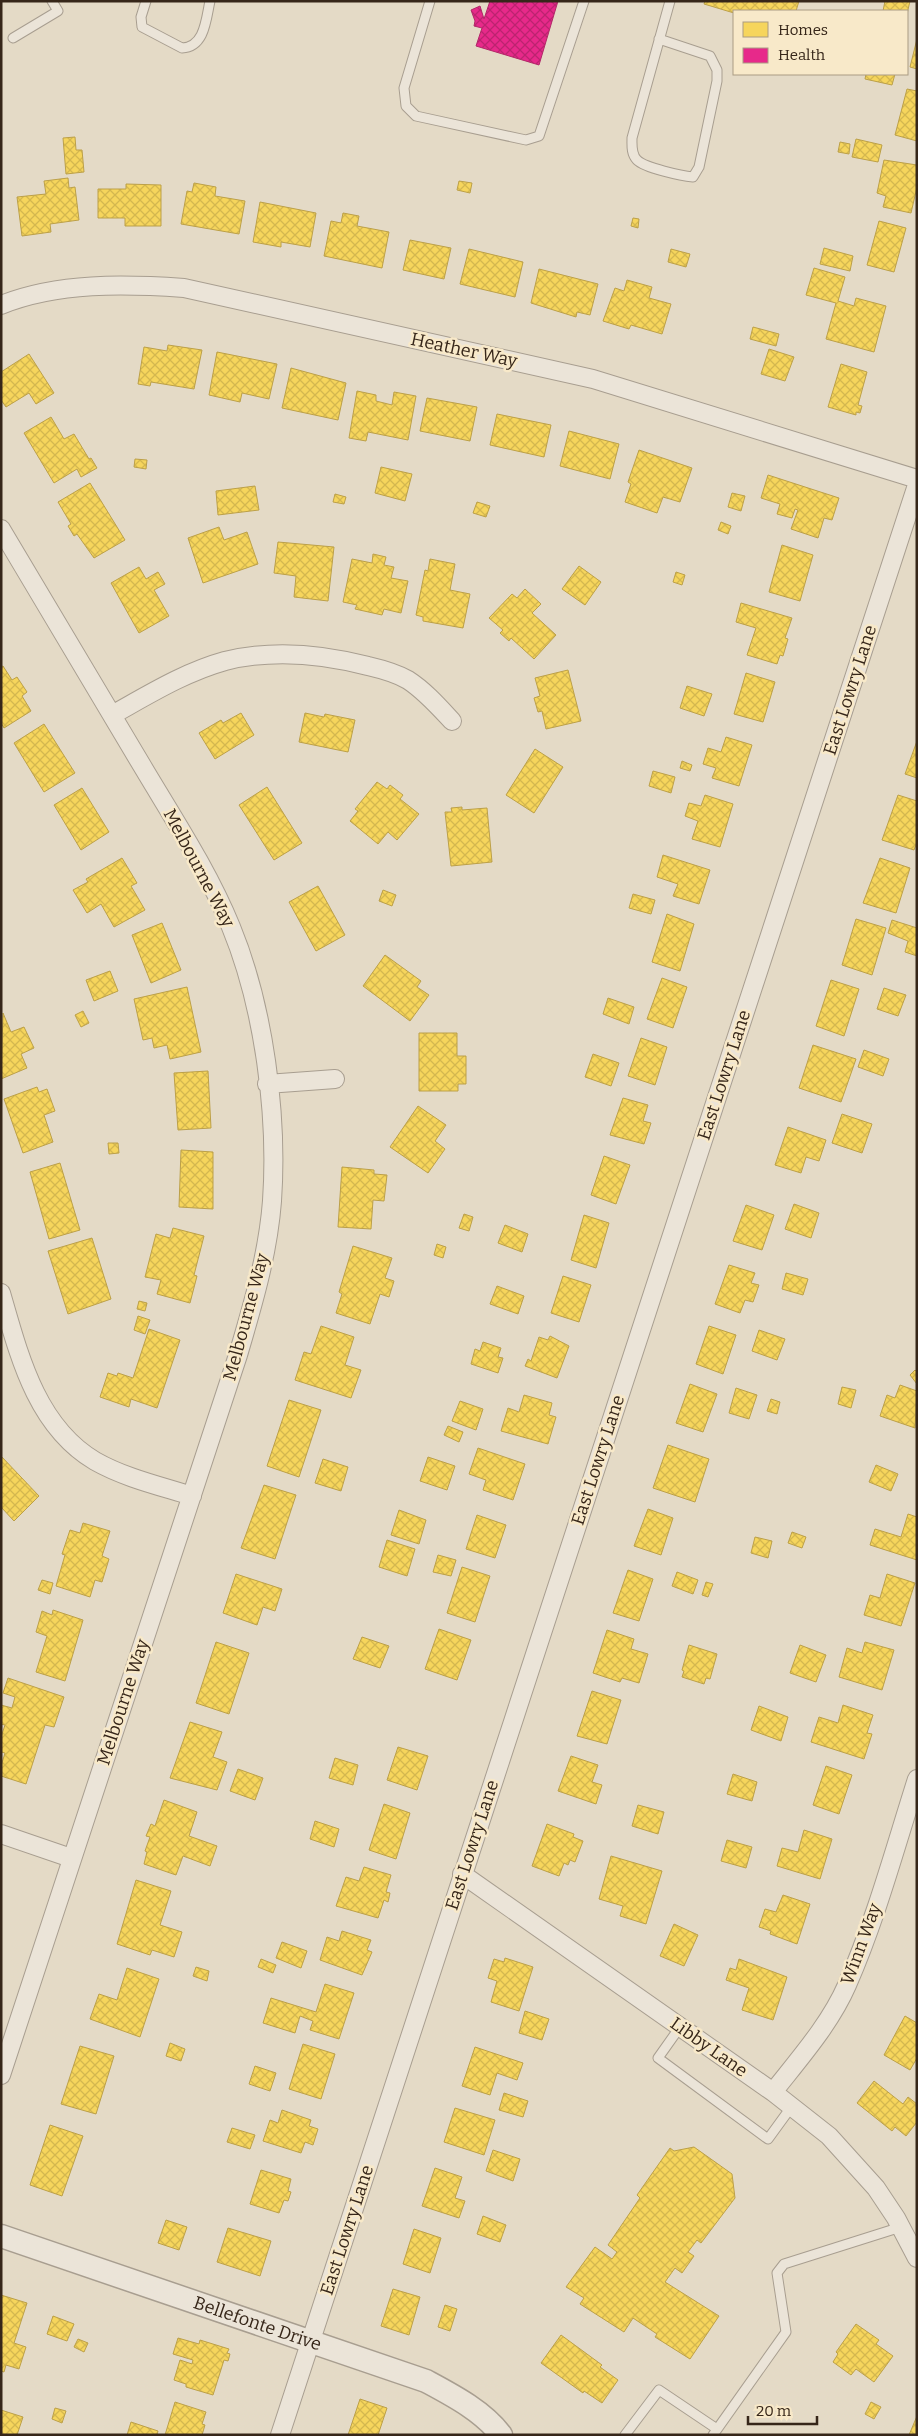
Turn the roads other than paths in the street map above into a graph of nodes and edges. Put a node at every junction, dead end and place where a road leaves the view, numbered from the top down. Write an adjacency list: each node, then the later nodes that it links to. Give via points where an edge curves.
1 (52, 1): 7 (lane, via 58,12)
2 (146, 1): 3 (lane, via 141,17 142,27 188,48 198,42)
3 (210, 1)
4 (430, 1): 5 (lane, via 404,88 406,106 416,116 526,140 539,136)
5 (584, 1)
6 (670, 1): 8 (lane)
7 (13, 38)
8 (659, 39): 8 (lane, via 632,138 632,151 638,161 678,176 693,177 701,157 717,70 710,56)
9 (1, 306): 10 (street, Heather Way, via 75,288 147,285 184,288 594,379)
10 (917, 479)
11 (917, 485): 22 (street, East Lowry Lane)
12 (1, 529): 13 (street, Melbourne Way)
13 (112, 715): 14 (street, via 178,679 225,661 298,654 342,660 407,679); 16 (street, Melbourne Way, via 202,866 231,928 261,1030)
14 (452, 721)
15 (335, 1079): 16 (street)
16 (268, 1084): 18 (street, Melbourne Way, via 274,1165 264,1252 253,1303)
17 (1, 1293): 18 (street, via 36,1395 65,1438 96,1461 120,1473)
18 (192, 1496): 21 (street, Melbourne Way)
19 (917, 1779): 25 (street, Winn Way, via 846,1986 832,2012)
20 (1, 1834): 21 (street)
21 (71, 1858): 24 (street, Melbourne Way)
22 (462, 1874): 23 (street, Libby Lane); 30 (street, East Lowry Lane)
23 (680, 2026): 25 (street, Libby Lane); 26 (lane, via 658,2058 768,2139)
24 (1, 2075)
25 (774, 2092): 26 (street, Libby Lane)
26 (792, 2106): 27 (street, Libby Lane, via 829,2136 855,2163)
27 (901, 2227): 29 (street, Libby Lane); 31 (lane, via 784,2264 777,2273 786,2332)
28 (1, 2236): 30 (street, Bellefonte Drive)
29 (917, 2258)
30 (311, 2342): 32 (street, East Lowry Lane); 33 (street, Bellefonte Drive, via 426,2381 479,2414)
31 (715, 2432): 34 (lane, via 659,2390)
32 (280, 2435)
33 (501, 2435)
34 (625, 2435)

